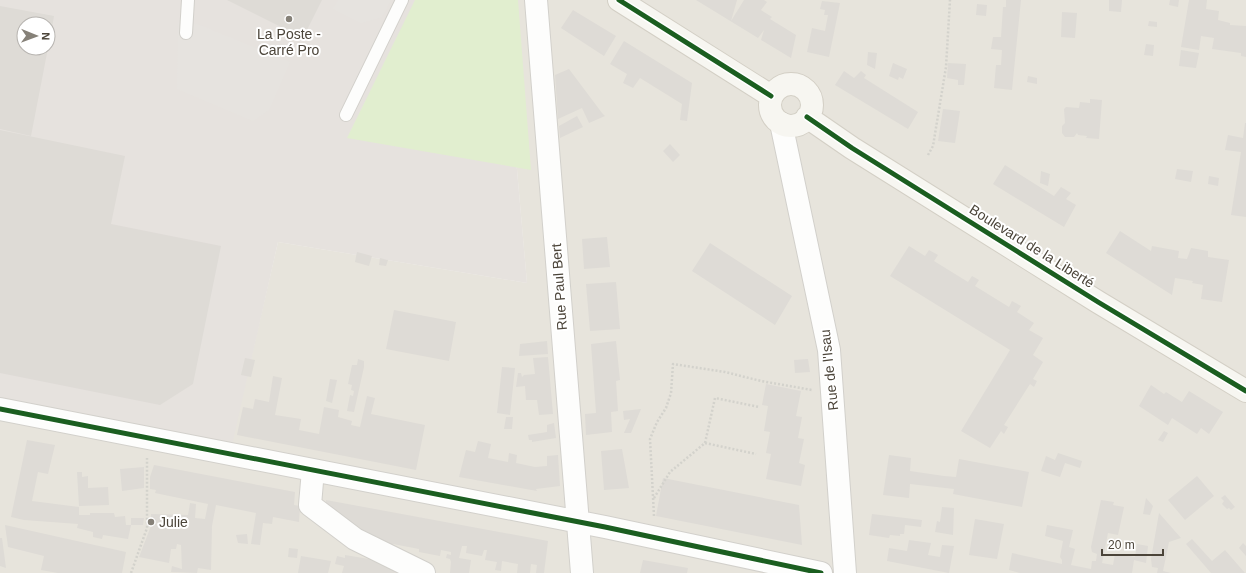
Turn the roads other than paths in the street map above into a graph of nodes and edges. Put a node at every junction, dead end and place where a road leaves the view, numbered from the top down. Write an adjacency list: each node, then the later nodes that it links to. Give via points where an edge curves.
1 (188, 0): 5 (lane)
2 (402, 0): 7 (lane)
3 (536, 0): 13 (street, Rue Paul Bert)
4 (619, 0): 6 (main road)
5 (186, 33)
6 (771, 96): 8 (main road, via 777,88 788,84 798,85 806,90 810,97 811,104); 9 (main road, via 772,114)
7 (346, 115)
8 (807, 117): 9 (main road, via 796,125); 10 (main road, Boulevard de la Liberté, via 885,169)
9 (781, 123): 17 (street, Rue de l'Isau, via 829,350)
10 (1246, 391)
11 (0, 409): 12 (street)
12 (313, 470): 13 (street); 14 (street, via 310,505 354,538)
13 (577, 522): 15 (street, Rue Paul Bert); 16 (street)
14 (424, 573)
15 (582, 573)
16 (821, 573)
17 (845, 573)

